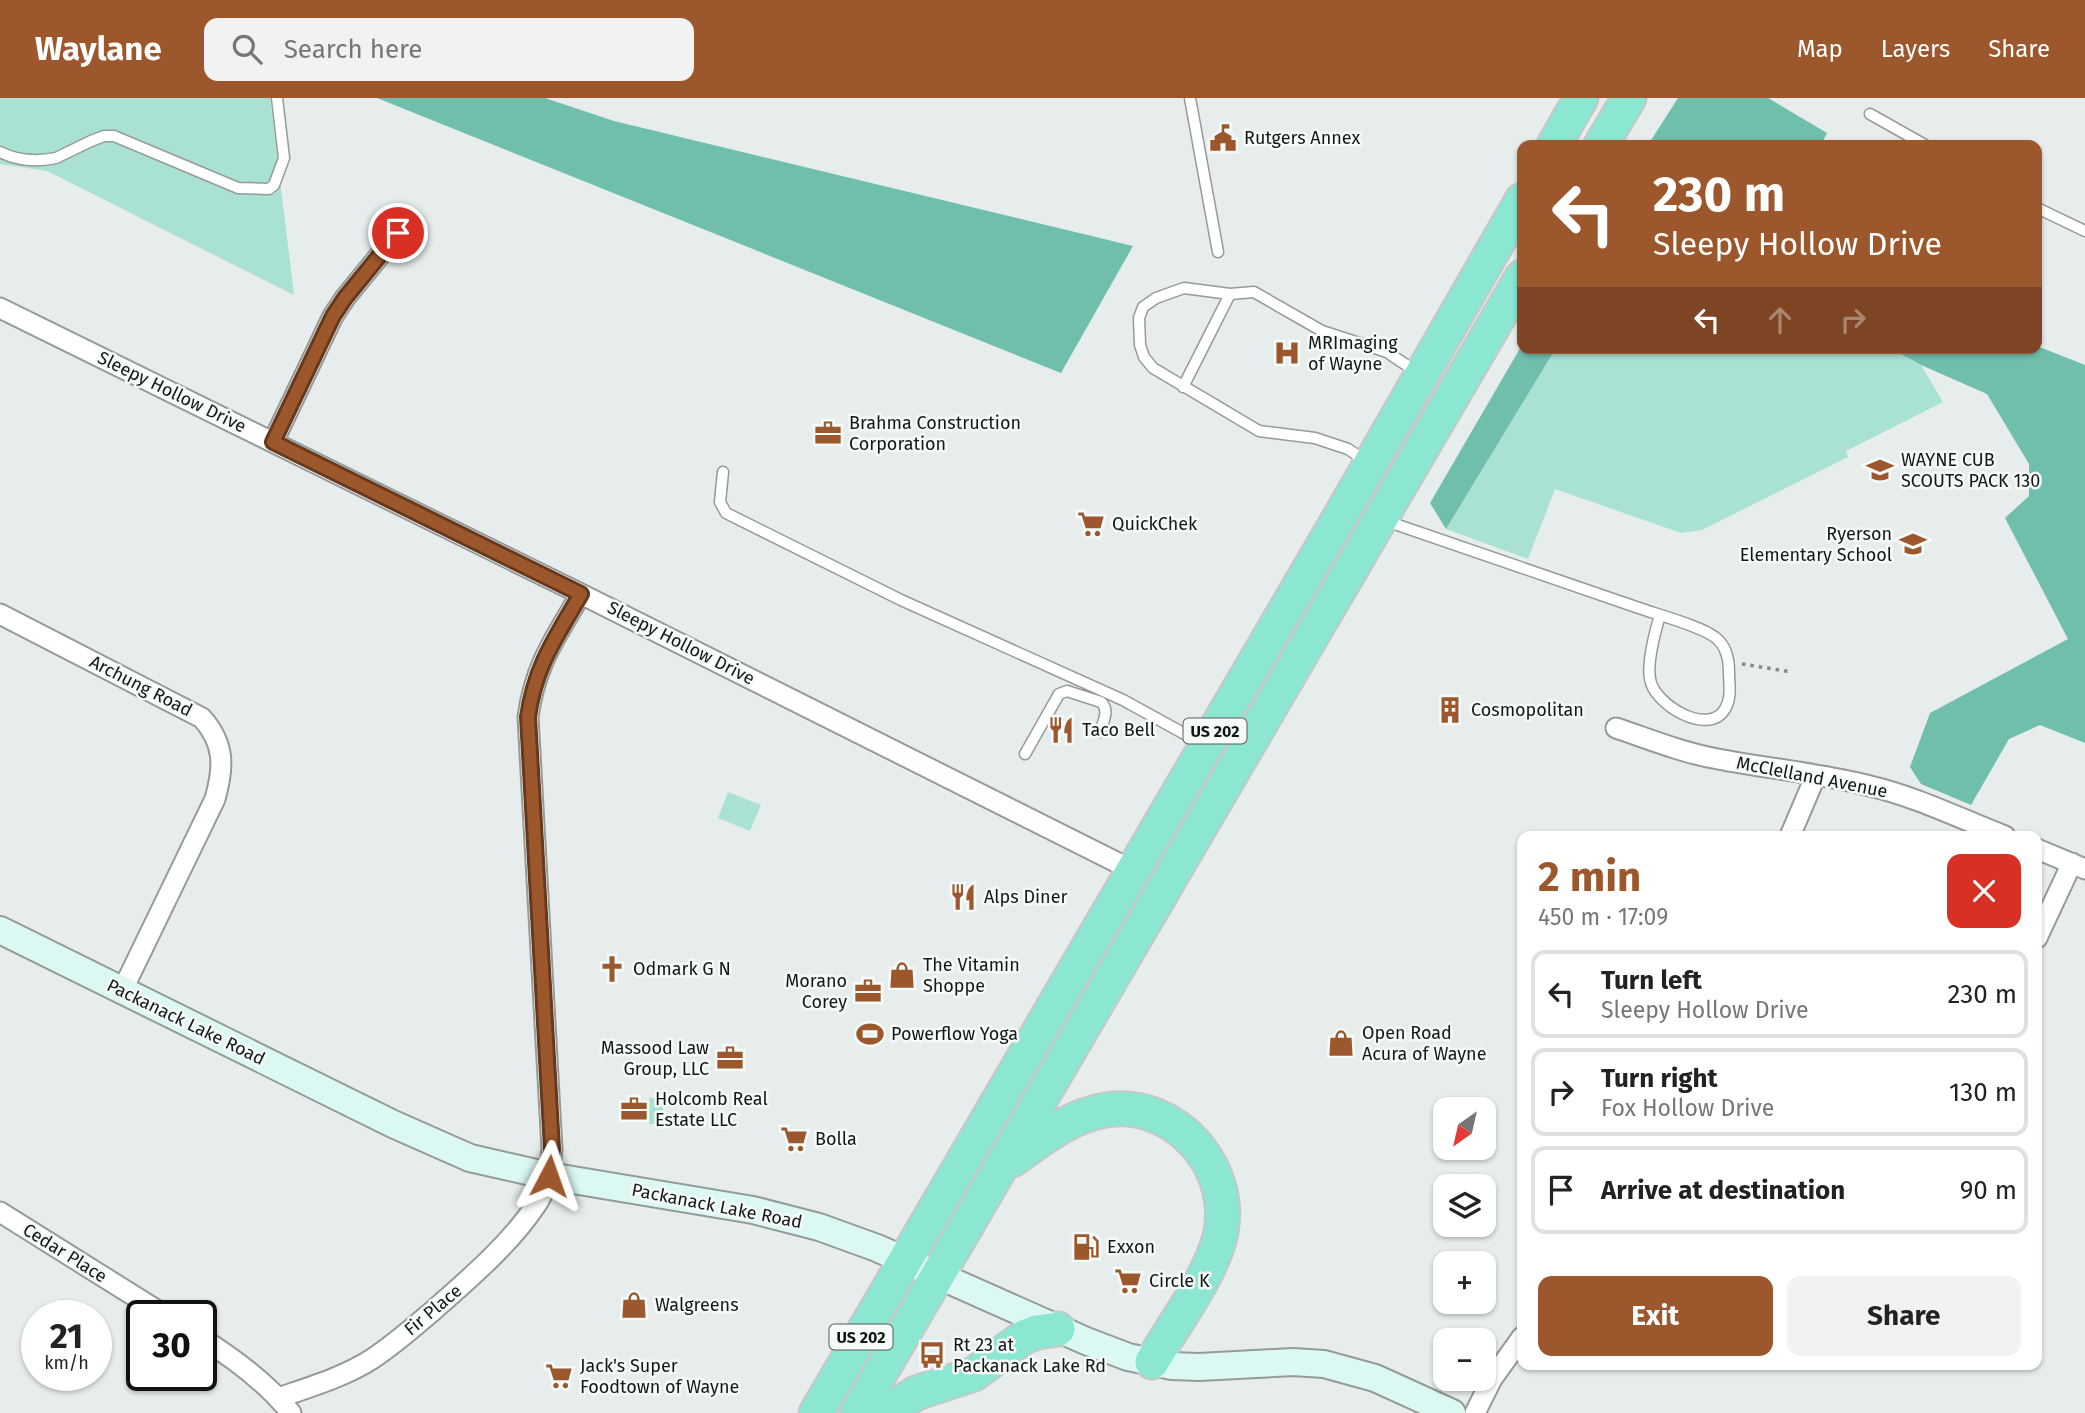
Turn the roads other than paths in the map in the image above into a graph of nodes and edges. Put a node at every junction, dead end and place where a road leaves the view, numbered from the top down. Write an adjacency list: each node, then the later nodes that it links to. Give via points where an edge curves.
1 (276, 98): 9 (lane, via 284,158 269,189 238,188 114,136 48,159 28,161)
2 (1191, 98): 14 (lane)
3 (1581, 98): 6 (highway)
4 (1629, 98): 7 (highway)
5 (1870, 114): 8 (lane)
6 (1557, 140)
7 (1604, 140)
8 (1916, 140)
9 (0, 152)
10 (1517, 209): 18 (highway, US 202)
11 (2042, 210): 12 (lane)
12 (2085, 230)
13 (398, 233): 20 (street, via 333,316)
14 (1218, 252)
15 (1517, 285): 23 (highway, US 202)
16 (1230, 294): 18 (lane, via 1254,292 1322,331 1387,352); 19 (lane); 19 (lane, via 1184,288 1143,307 1139,318 1144,356 1153,368)
17 (0, 308): 20 (street, Sleepy Hollow Drive)
18 (1422, 376): 21 (highway, US 202)
19 (1183, 387): 21 (lane, via 1259,431 1315,438 1348,449)
20 (273, 442): 24 (street, Sleepy Hollow Drive)
21 (1371, 464): 29 (highway, US 202)
22 (723, 472): 29 (lane, via 720,502 726,513 901,600 1123,700)
23 (1379, 519): 26 (lane); 40 (highway, US 202)
24 (581, 594): 36 (street, Sleepy Hollow Drive); 41 (street, via 539,670 528,717 552,1149)
25 (0, 614): 39 (street, Archung Road, via 202,718 219,744 222,762 215,799)
26 (1660, 615): 26 (lane, via 1715,637 1723,645 1729,661 1730,696 1725,711 1713,719 1694,719 1657,696 1650,679)
27 (1616, 728): 31 (street, McClelland Avenue, via 1716,759)
28 (1101, 732): 30 (lane, via 1105,706 1063,692)
29 (1206, 746): 36 (highway, US 202)
30 (1025, 754)
31 (1816, 775): 32 (street); 33 (street, McClelland Avenue, via 1899,794)
32 (1792, 831)
33 (1992, 831)
34 (2042, 851): 35 (street)
35 (2078, 866): 37 (street)
36 (1134, 870): 43 (highway, US 202)
37 (2042, 929)
38 (0, 930): 39 (street, Packanack Lake Road)
39 (122, 991): 41 (street, Packanack Lake Road, via 441,1146 470,1158)
40 (1002, 1167): 44 (highway, US 202); 49 (highway, via 1063,1124 1095,1112 1124,1109 1161,1119 1205,1154 1222,1196 1219,1241 1206,1272)
41 (549, 1176): 43 (street, Packanack Lake Road, via 787,1217); 50 (street, Fir Place, via 537,1205 471,1278 382,1352)
42 (0, 1212): 45 (street, Cedar Place)
43 (905, 1260): 44 (street, Packanack Lake Road); 52 (highway, US 202)
44 (938, 1274): 46 (street, Packanack Lake Road); 53 (highway, US 202)
45 (140, 1300)
46 (1058, 1329): 49 (street, Packanack Lake Road); 54 (highway, via 1024,1337 974,1374 915,1393)
47 (1517, 1344): 55 (street)
48 (217, 1348): 50 (street, via 242,1364)
49 (1152, 1362): 51 (street, Packanack Lake Road, via 1199,1367 1324,1364 1375,1378)
50 (285, 1405)
51 (1440, 1411)
52 (816, 1413)
53 (857, 1413)
54 (886, 1413)
55 (1475, 1413)

